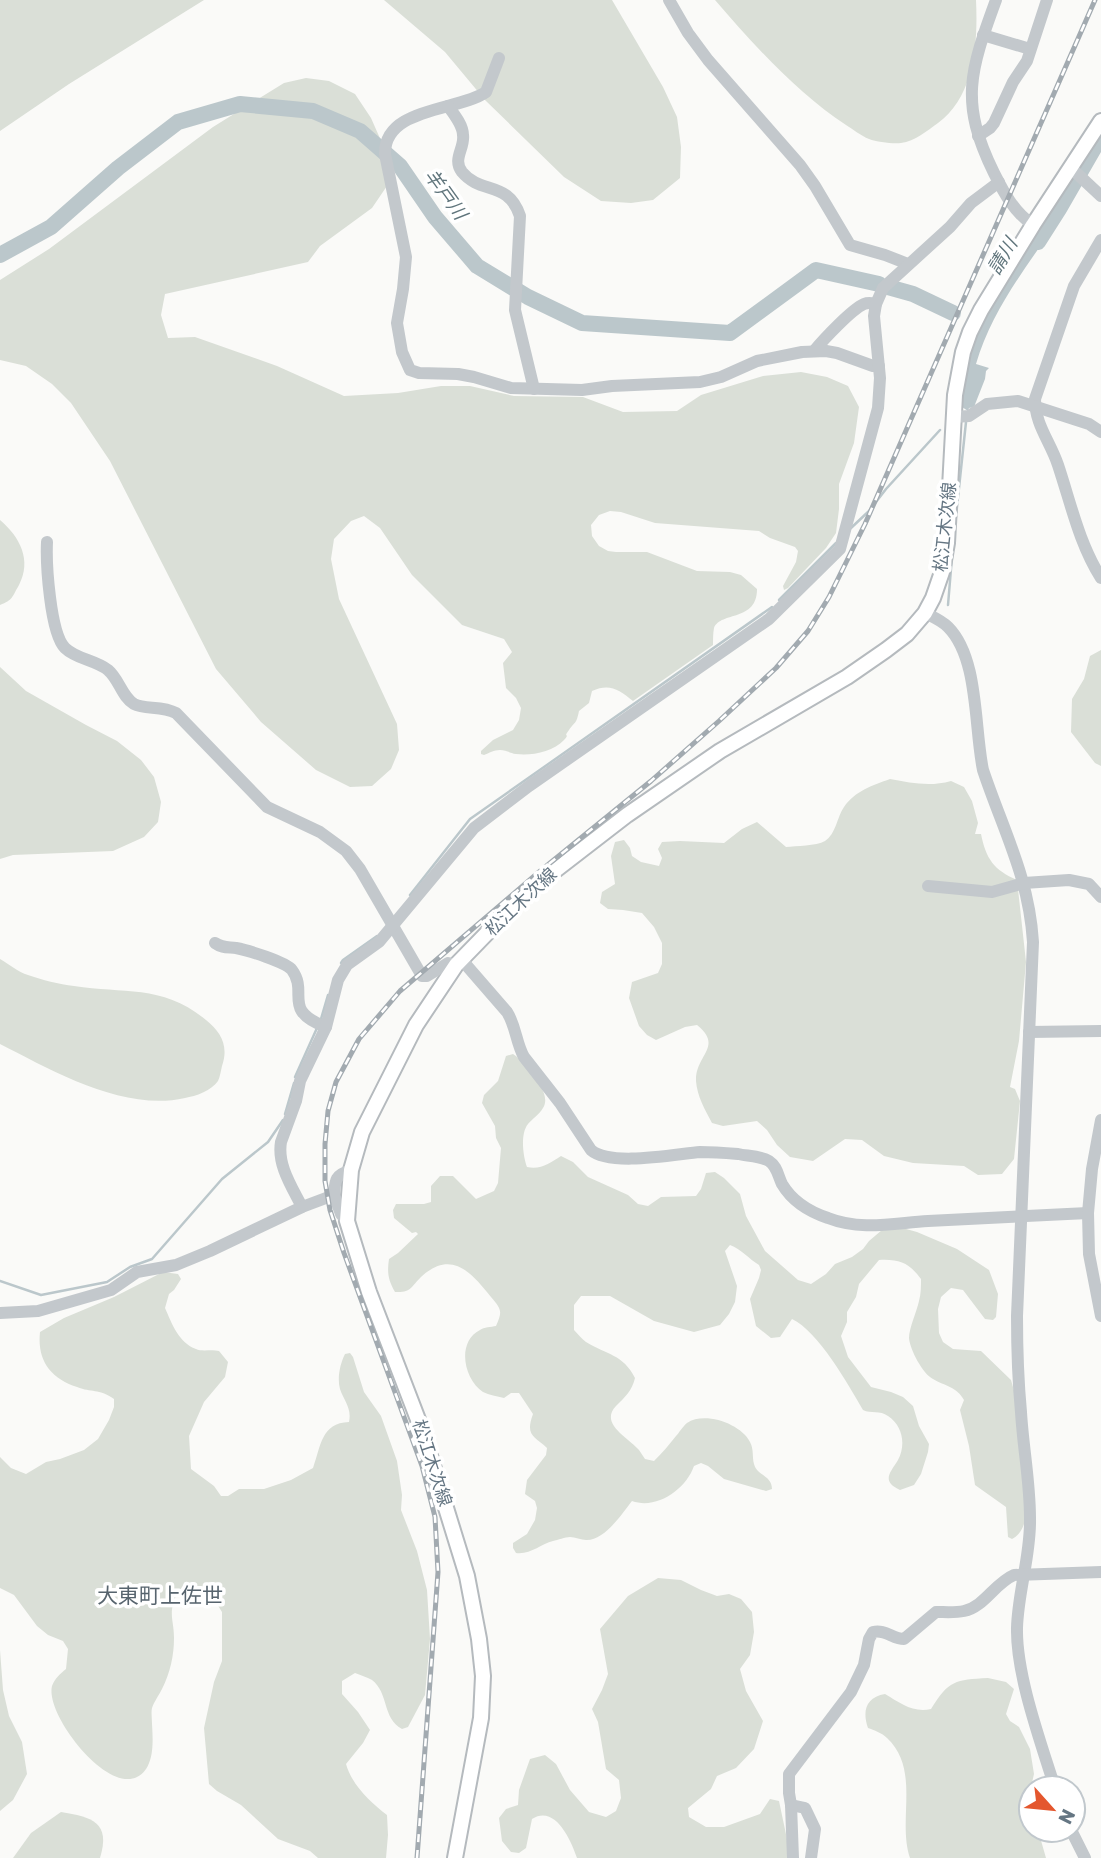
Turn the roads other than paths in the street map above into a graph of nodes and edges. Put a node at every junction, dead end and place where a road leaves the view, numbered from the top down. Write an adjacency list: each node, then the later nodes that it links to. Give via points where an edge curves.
1 (669, 0): 15 (street, via 708,60 800,165 850,245)
2 (996, 0): 4 (street)
3 (1047, 0): 5 (street)
4 (984, 35): 5 (street); 9 (street, via 971,93)
5 (1030, 49): 9 (street, via 994,122)
6 (499, 58): 7 (street, via 486,92)
7 (448, 106): 19 (street, via 464,136 458,163 462,171 511,198 520,216 515,310); 19 (street, via 402,124 385,144 406,257 397,323 402,352 410,370 419,373 458,374 511,388)
8 (1101, 121): 10 (main road, 松江木次線)
9 (978, 136): 11 (street)
10 (1077, 174): 12 (street); 13 (main road, 松江木次線)
11 (999, 183): 13 (street, via 1016,211); 15 (street, via 971,203)
12 (1101, 196)
13 (1033, 225): 21 (main road, 松江木次線, via 970,332 958,373)
14 (1101, 240): 20 (street, via 1074,286 1034,398)
15 (908, 264): 16 (street, via 883,288)
16 (876, 304): 17 (street, via 862,305); 18 (street)
17 (814, 351): 18 (street); 19 (street, via 757,361 700,382 582,390)
18 (879, 366): 29 (street, via 877,416 840,549 769,619 474,828)
19 (534, 388)
20 (1035, 407): 21 (street, via 1018,401 988,404 969,416); 22 (street); 24 (street, via 1084,548)
21 (954, 417): 25 (main road, 松江木次線, via 947,543 942,572)
22 (1101, 432)
23 (47, 542): 29 (street, via 52,610 65,648 108,670 134,705 176,713 267,807 320,832 346,851)
24 (1101, 578)
25 (925, 612): 26 (street, via 948,627 965,654 983,770); 31 (main road, 松江木次線, via 907,634 847,677 720,751 627,815 526,893)
26 (1024, 883): 27 (street, via 992,892); 28 (street, via 1082,882); 34 (street, via 1033,942)
27 (928, 886)
28 (1101, 897)
29 (390, 923): 31 (street, via 424,976); 32 (street, via 379,942 347,965)
30 (215, 943): 32 (street, via 289,967 296,979 299,1007)
31 (458, 962): 36 (main road, 松江木次線, via 416,1025 388,1079 362,1132); 40 (street, via 508,1012 524,1057 598,1156 659,1158 701,1152 764,1159 804,1207 852,1226)
32 (321, 1025): 38 (street, via 279,1149)
33 (1101, 1031): 34 (street)
34 (1029, 1032): 40 (street)
35 (1101, 1120): 39 (street)
36 (351, 1170): 37 (street, via 335,1180); 41 (main road, 松江木次線)
37 (334, 1195): 38 (street); 41 (street)
38 (302, 1207): 42 (street, via 176,1265 137,1272 111,1290 38,1311)
39 (1088, 1213): 40 (street); 43 (street, via 1089,1254)
40 (1022, 1216): 45 (street, via 1018,1360 1030,1516)
41 (347, 1221): 48 (main road, 松江木次線, via 422,1430 467,1576 479,1639 481,1718)
42 (0, 1313)
43 (1101, 1316)
44 (1101, 1572): 45 (street)
45 (1024, 1574): 46 (street, via 1019,1654); 47 (street, via 1004,1579 967,1611 936,1612 904,1640 873,1632 851,1692 789,1774)
46 (1051, 1774)
47 (791, 1805): 49 (street); 50 (street, via 805,1808 815,1829)
48 (455, 1858)
49 (793, 1858)
50 (811, 1858)

